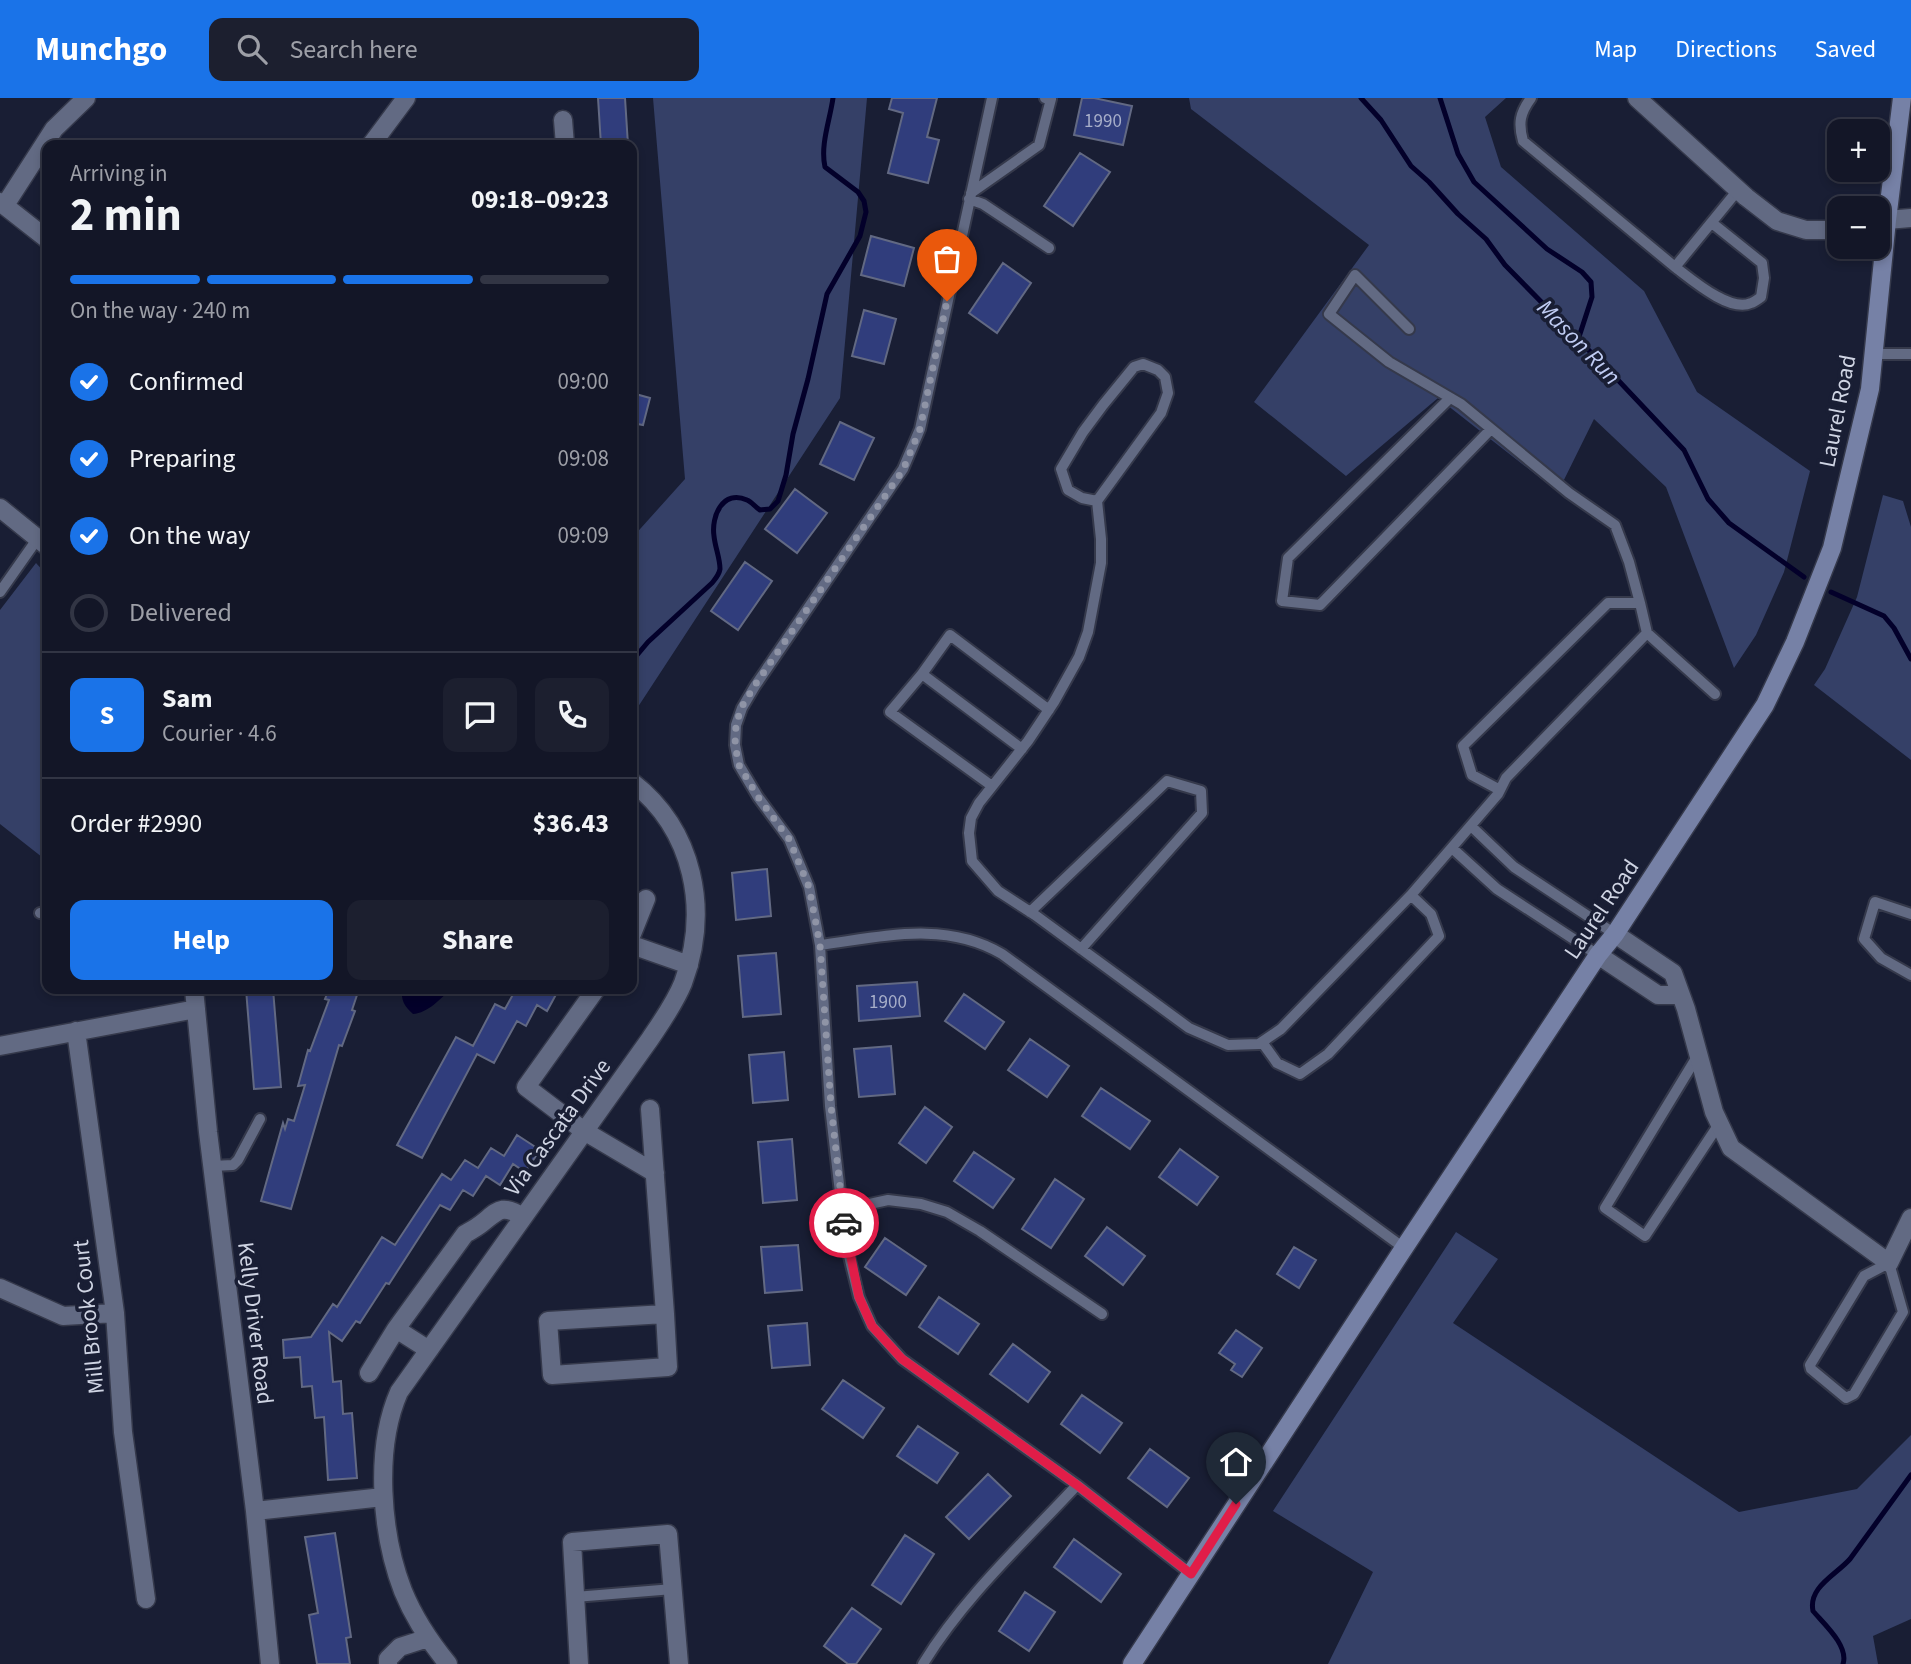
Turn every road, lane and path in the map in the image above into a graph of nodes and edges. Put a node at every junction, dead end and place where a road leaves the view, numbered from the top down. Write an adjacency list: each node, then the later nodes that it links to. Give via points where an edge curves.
1 (86, 98): 9 (street)
2 (406, 98): 10 (street)
3 (992, 98): 14 (lane)
4 (1045, 98): 14 (lane, via 1051,99 1039,145)
5 (1531, 98): 24 (lane, via 1519,125 1523,141)
6 (1637, 98): 13 (street)
7 (1905, 105): 15 (main road, Laurel Road)
8 (563, 120): 11 (street)
9 (46, 140)
10 (375, 140)
11 (565, 140)
12 (42, 146): 16 (street)
13 (1738, 190): 18 (lane); 20 (street, via 1777,221 1806,230)
14 (970, 196): 22 (lane); 52 (lane, via 920,429 903,470 755,685 736,725 739,765 789,839 809,887)
15 (1889, 196)
16 (2, 204): 21 (street)
17 (1911, 218): 19 (street)
18 (1712, 223): 24 (lane); 24 (lane, via 1762,263 1761,297 1742,305 1728,301)
19 (1890, 226)
20 (1827, 230)
21 (42, 235)
22 (1049, 248)
23 (1881, 259): 26 (main road, Laurel Road)
24 (1675, 267)
25 (1409, 329): 28 (lane, via 1355,275 1329,314 1389,362)
26 (1874, 354): 27 (lane); 51 (main road, Laurel Road, via 1832,548 1795,642 1765,705)
27 (1911, 354)
28 (1450, 398): 29 (lane); 29 (lane, via 1288,558 1282,601 1320,605)
29 (1491, 429): 35 (lane, via 1615,525)
30 (1097, 501): 30 (lane, via 1161,413 1168,393 1165,377 1143,364 1134,367 1103,405 1061,469 1068,490); 39 (lane, via 1101,563 1088,632)
31 (0, 508): 32 (street)
32 (42, 541)
33 (42, 543): 34 (lane)
34 (0, 592)
35 (1640, 603): 36 (lane); 43 (lane, via 1608,603 1463,746 1472,775)
36 (1647, 634): 38 (lane); 43 (lane, via 1506,778)
37 (922, 674): 39 (lane, via 950,635); 40 (lane); 42 (lane, via 890,712)
38 (1714, 694)
39 (1049, 710): 40 (lane)
40 (1022, 749): 42 (lane)
41 (637, 786): 56 (street, Via Cascata Drive, via 663,813 687,858 696,917)
42 (992, 786): 48 (lane, via 971,818 972,861 998,891)
43 (1500, 790): 44 (lane)
44 (1471, 826): 45 (lane); 51 (lane, via 1514,867)
45 (1452, 848): 46 (lane); 55 (lane, via 1497,889)
46 (1410, 895): 63 (lane, via 1281,1029); 63 (lane, via 1431,914 1439,936 1328,1055 1300,1074 1277,1063)
47 (646, 899): 50 (street)
48 (1030, 912): 54 (lane); 54 (lane, via 1167,781 1201,790 1202,813)
49 (1911, 915): 57 (lane, via 1875,902 1864,939 1881,958)
50 (637, 922)
51 (1615, 934): 55 (main road, Laurel Road); 60 (street, via 1673,973)
52 (820, 945): 72 (lane); 75 (lane, via 914,933 944,934 986,945)
53 (637, 947): 56 (street)
54 (1081, 949): 63 (lane, via 1189,1028 1228,1045)
55 (1598, 955): 60 (street, via 1658,995); 75 (main road, Laurel Road)
56 (689, 965): 69 (street, Via Cascata Drive, via 665,1017)
57 (1911, 975)
58 (194, 994): 61 (street, Kelly Driver Road)
59 (592, 994): 69 (street, via 526,1087)
60 (1680, 995): 65 (street)
61 (196, 1009): 62 (street); 70 (street, Kelly Driver Road)
62 (76, 1031): 64 (street); 78 (street, Mill Brook Court)
63 (1262, 1042)
64 (0, 1046)
65 (1698, 1055): 68 (street); 68 (lane, via 1605,1208 1646,1236)
66 (650, 1109): 71 (street)
67 (260, 1119): 70 (lane, via 233,1165)
68 (1719, 1124): 76 (street, via 1731,1148)
69 (584, 1131): 71 (street); 73 (street, Via Cascata Drive)
70 (212, 1166): 86 (street, Kelly Driver Road)
71 (655, 1173): 79 (street)
72 (842, 1210): 80 (lane, via 888,1200 947,1212); 84 (lane, via 859,1297 872,1326 902,1359)
73 (523, 1217): 81 (street, via 502,1209 465,1234); 82 (street, Via Cascata Drive)
74 (1911, 1218): 76 (street)
75 (1404, 1248): 87 (main road, Laurel Road)
76 (1889, 1263): 76 (lane, via 1864,1276 1810,1365 1846,1398 1854,1394 1903,1312)
77 (0, 1288): 78 (street, via 63,1317)
78 (115, 1313): 90 (street, Mill Brook Court, via 123,1432)
79 (665, 1314): 79 (street, via 668,1367 552,1375 548,1321)
80 (1102, 1314)
81 (396, 1329): 82 (street); 83 (street)
82 (429, 1349): 85 (street, Via Cascata Drive, via 393,1406)
83 (369, 1373)
84 (1077, 1485): 87 (lane); 97 (lane, via 968,1602)
85 (383, 1497): 86 (street); 91 (street, Via Cascata Drive, via 404,1592)
86 (255, 1511): 92 (street, Kelly Driver Road)
87 (1191, 1574): 98 (main road, Laurel Road)
88 (673, 1589): 89 (lane); 89 (street, via 668,1534 599,1539 572,1542); 96 (street)
89 (575, 1597): 95 (street)
90 (146, 1599)
91 (428, 1638): 93 (street, via 400,1647); 94 (street, Via Cascata Drive)
92 (270, 1664)
93 (388, 1664)
94 (448, 1664)
95 (579, 1664)
96 (679, 1664)
97 (923, 1664)
98 (1132, 1664)

